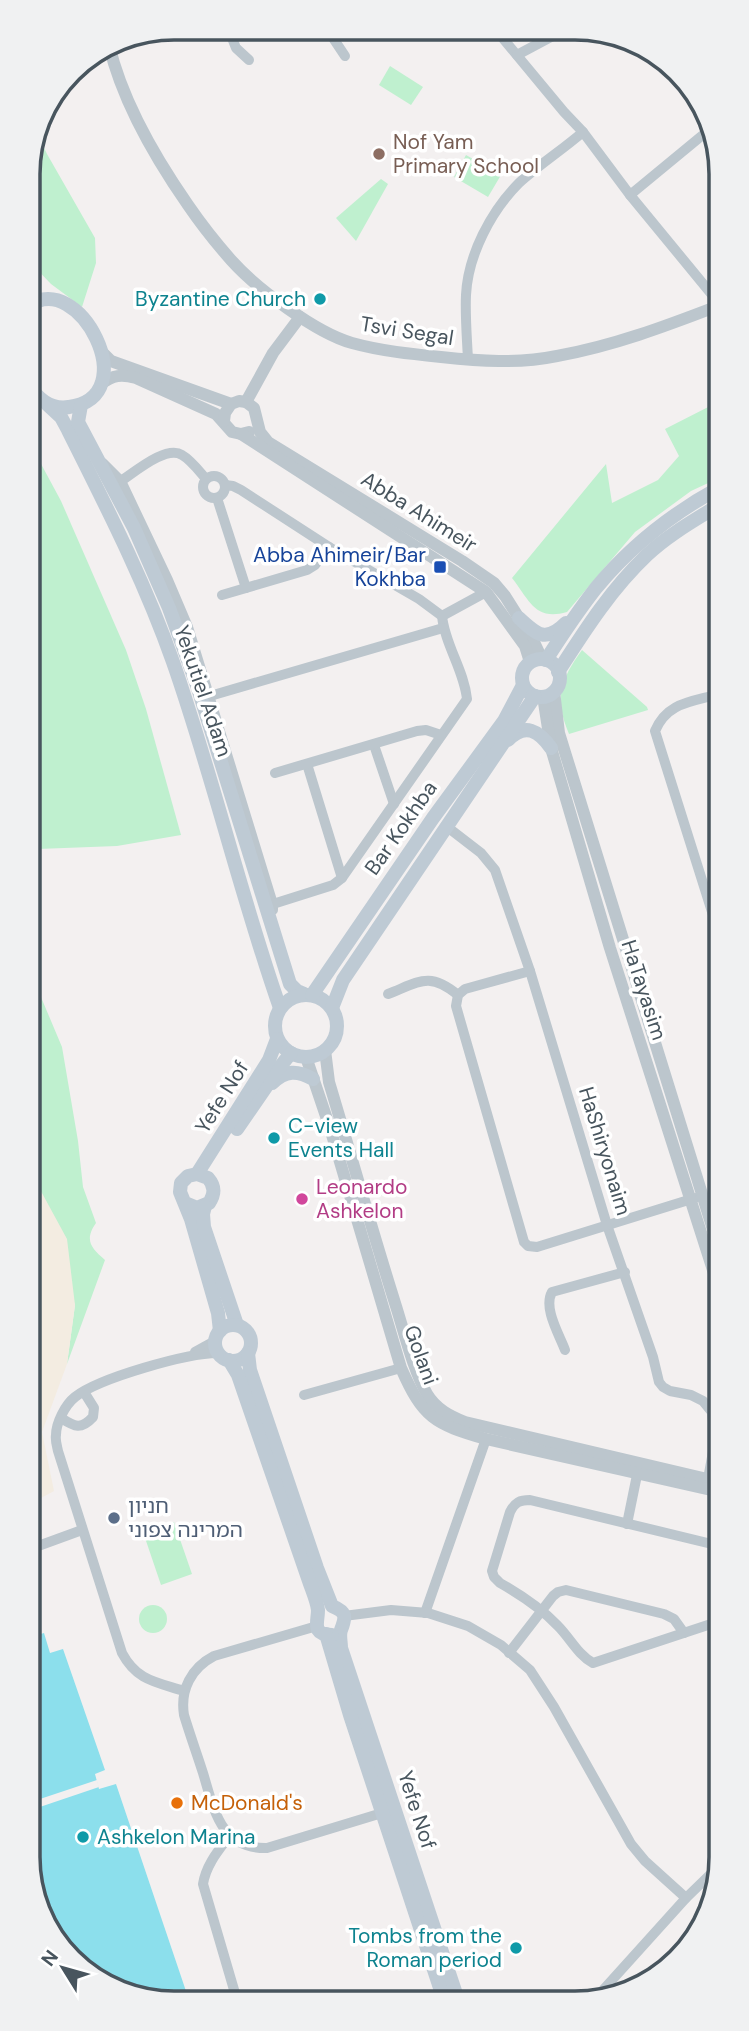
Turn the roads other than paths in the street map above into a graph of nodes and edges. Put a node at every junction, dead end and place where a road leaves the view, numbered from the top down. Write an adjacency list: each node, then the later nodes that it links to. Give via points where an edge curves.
1 (233, 40): 8 (street)
2 (335, 40): 6 (street)
3 (504, 40): 7 (street)
4 (545, 40): 7 (street)
5 (113, 55): 15 (street, Tsvi Segal, via 149,144 197,219 232,261)
6 (345, 55)
7 (517, 55): 9 (street)
8 (249, 61)
9 (581, 135): 11 (street); 17 (street, via 518,184 478,247 466,293)
10 (703, 136): 11 (street)
11 (630, 195): 12 (street)
12 (709, 293)
13 (41, 299): 16 (main road, via 55,300 84,318)
14 (709, 308): 17 (street, Tsvi Segal, via 663,327 555,357)
15 (300, 317): 17 (street, Tsvi Segal, via 350,342 397,353); 20 (street)
16 (102, 352): 18 (main road); 22 (street, via 111,360)
17 (468, 360)
18 (101, 384): 23 (main road); 25 (street, via 111,376 136,378)
19 (41, 400): 21 (main road, Yekutiel Adam)
20 (246, 402): 22 (street); 24 (street, via 254,408)
21 (47, 404): 23 (main road, via 61,408); 63 (main road, Yekutiel Adam, via 68,430 150,601 200,745)
22 (231, 404): 25 (street)
23 (81, 405): 27 (main road, Yekutiel Adam, via 78,422)
24 (257, 420): 26 (street, via 251,430); 40 (street, Abba Ahimeir, via 268,442 494,583)
25 (224, 421): 26 (street, via 232,432)
26 (241, 434): 36 (street, Abba Ahimeir)
27 (98, 460): 29 (street); 58 (main road, Yekutiel Adam, via 169,608)
28 (206, 479): 29 (street, via 174,451); 30 (street, via 219,477); 32 (street, via 205,495)
29 (121, 481): 45 (street, via 188,627)
30 (225, 485): 32 (street, via 223,495); 34 (street, via 241,490)
31 (709, 494): 38 (main road, via 639,544)
32 (217, 498): 35 (street)
33 (709, 512): 43 (main road, via 648,554 593,617)
34 (329, 547): 35 (street, via 307,570); 39 (street)
35 (246, 588): 37 (street)
36 (486, 592): 39 (street); 42 (street, Abba Ahimeir)
37 (222, 595)
38 (582, 607): 40 (main road, via 553,634 532,631); 42 (main road)
39 (442, 616): 41 (street)
40 (519, 618): 42 (street, Abba Ahimeir)
41 (443, 628): 45 (street); 47 (street, via 467,699)
42 (539, 660): 43 (main road, via 553,663); 44 (main road, via 523,672)
43 (558, 672): 44 (main road, via 559,683)
44 (539, 692): 49 (street, HaTayasim); 50 (main road, Bar Kokhba); 61 (main road, Bar Kokhba, via 504,720); 73 (street, HaTayasim, via 559,733)
45 (210, 696): 57 (street)
46 (709, 697): 56 (street, via 671,708 656,730)
47 (441, 735): 48 (street, via 418,731); 53 (street)
48 (374, 745): 51 (street); 53 (street)
49 (551, 748): 50 (main road, via 537,732 522,730); 73 (street, HaTayasim, via 610,948)
50 (494, 754): 54 (main road, Bar Kokhba)
51 (307, 764): 52 (street); 55 (street)
52 (275, 773)
53 (394, 804): 55 (street)
54 (446, 826): 59 (street, HaShiryonaim, via 495,870); 64 (main road, Bar Kokhba, via 343,980)
55 (342, 878): 57 (street)
56 (709, 900)
57 (273, 904): 58 (street)
58 (274, 935): 61 (main road, Yekutiel Adam, via 290,984)
59 (530, 971): 62 (street); 76 (street, HaShiryonaim)
60 (388, 994): 62 (street, via 434,980)
61 (308, 995): 63 (main road, via 290,999); 64 (main road)
62 (458, 995): 76 (street, via 456,1006 524,1242 537,1247)
63 (280, 1008): 65 (main road, via 275,1021)
64 (332, 1008): 66 (main road, via 337,1031)
65 (278, 1040): 67 (main road); 71 (main road, Yefe Nof)
66 (325, 1051): 68 (main road); 91 (street, Golani, via 329,1082 407,1340 429,1397 450,1416 466,1422)
67 (291, 1053): 68 (main road); 70 (main road, Yefe Nof)
68 (306, 1057): 69 (street, Golani)
69 (313, 1079): 70 (main road, via 286,1073); 84 (street, Golani)
70 (261, 1094): 72 (main road, Yefe Nof, via 219,1157)
71 (197, 1174): 72 (main road); 74 (main road, via 181,1183)
72 (212, 1182): 75 (main road, via 214,1193)
73 (697, 1198): 76 (street); 77 (street, HaTayasim); 78 (street, HaTayasim)
74 (185, 1203): 75 (main road); 81 (main road, Yefe Nof, via 214,1299)
75 (205, 1206): 80 (main road, via 204,1227)
76 (607, 1225): 79 (street, HaShiryonaim)
77 (708, 1225)
78 (708, 1244)
79 (625, 1272): 82 (street, via 552,1292 548,1300); 87 (street, HaShiryonaim, via 659,1381 670,1391 691,1395)
80 (237, 1325): 81 (main road, via 225,1327); 83 (main road, via 250,1336)
81 (221, 1346): 83 (main road, via 240,1359); 85 (street, via 99,1383); 102 (main road, Yefe Nof, via 238,1375)
82 (565, 1350)
83 (248, 1353): 97 (main road)
84 (401, 1368): 86 (street); 89 (street, Golani, via 413,1394 433,1418)
85 (85, 1392): 88 (street, via 74,1398); 88 (street, via 94,1408 93,1417 79,1426)
86 (304, 1395)
87 (708, 1407)
88 (61, 1418): 94 (street, via 55,1433 58,1451)
89 (486, 1439): 90 (street, Golani); 99 (street)
90 (637, 1475): 92 (street, Golani); 93 (street)
91 (708, 1480)
92 (708, 1490)
93 (627, 1524): 95 (street); 98 (street, via 530,1500 513,1505 492,1571 494,1577)
94 (82, 1530): 96 (street); 105 (street, via 128,1663 148,1679)
95 (708, 1543)
96 (40, 1545)
97 (332, 1606): 100 (main road); 102 (main road, via 324,1607)
98 (542, 1610): 103 (street, via 552,1596 566,1590 664,1614); 103 (street, via 593,1663); 104 (street)
99 (425, 1613): 100 (street); 104 (street, via 468,1626)
100 (344, 1616): 102 (main road, Yefe Nof, via 344,1624)
101 (708, 1624): 103 (street)
102 (325, 1626): 105 (street, via 214,1656 193,1672); 106 (main road, Yefe Nof, via 341,1648); 107 (main road, Yefe Nof)
103 (684, 1633)
104 (509, 1653): 110 (street, via 530,1670 554,1707 631,1844)
105 (184, 1691): 108 (street, via 184,1715 216,1817)
106 (391, 1799): 107 (street); 114 (main road, Yefe Nof)
107 (382, 1813): 108 (street, via 267,1848 248,1846); 113 (main road, Yefe Nof)
108 (230, 1835): 112 (street, via 202,1884)
109 (707, 1878): 110 (street)
110 (686, 1898): 111 (street)
111 (606, 1987)
112 (234, 1991)
113 (441, 1991)
114 (455, 1991)

